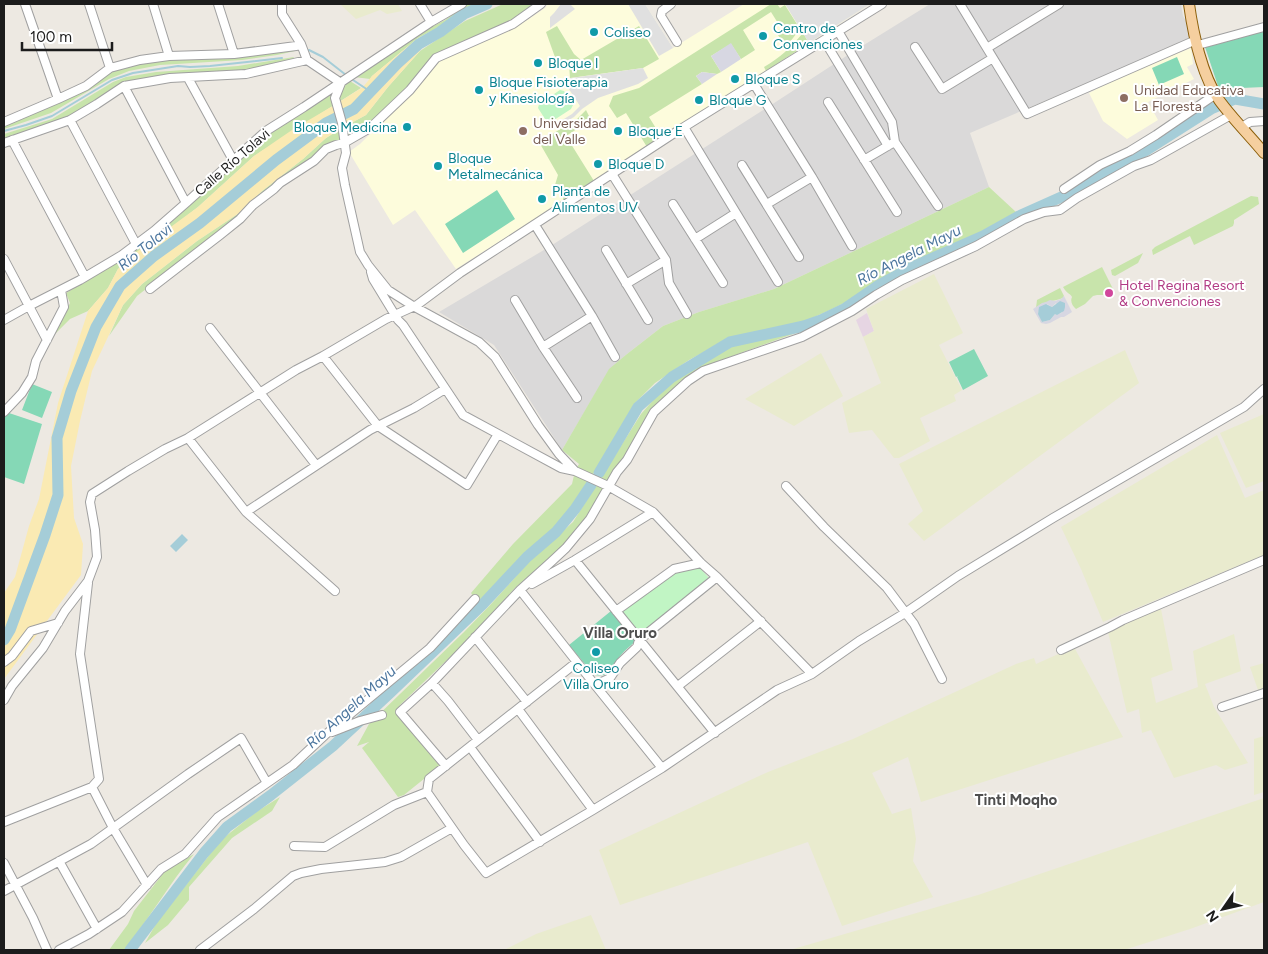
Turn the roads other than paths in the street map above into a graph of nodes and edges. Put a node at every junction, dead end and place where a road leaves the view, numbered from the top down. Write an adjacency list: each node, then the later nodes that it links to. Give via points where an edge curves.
1 (25, 4): 32 (street)
2 (89, 4): 27 (street)
3 (153, 4): 24 (street)
4 (218, 4): 23 (street)
5 (282, 4): 20 (street, via 282,14)
6 (420, 4): 14 (street)
7 (462, 4): 14 (street, Calle Río Tolavi)
8 (541, 4): 43 (street, via 513,24 436,58 410,90 370,128)
9 (671, 4): 18 (street, via 661,16)
10 (882, 4): 16 (street)
11 (960, 4): 22 (street)
12 (1059, 4): 22 (street)
13 (1189, 4): 19 (main road)
14 (431, 22): 29 (street, Calle Río Tolavi)
15 (1264, 27): 19 (street)
16 (838, 31): 17 (street); 44 (street, via 892,122)
17 (824, 40): 30 (street); 44 (street)
18 (677, 42)
19 (1197, 42): 25 (street, via 1027,114); 33 (main road, via 1206,75)
20 (301, 44): 23 (street); 26 (street)
21 (915, 47): 25 (street, via 942,89)
22 (987, 48): 25 (street)
23 (234, 54): 24 (street)
24 (169, 56): 27 (street)
25 (993, 58)
26 (307, 60): 28 (street, via 246,74); 29 (street)
27 (110, 68): 32 (street, via 86,86)
28 (188, 78): 31 (street); 46 (street)
29 (340, 83): 43 (street, via 335,98); 46 (street, Calle Río Tolavi, via 266,131)
30 (754, 84): 39 (street); 50 (street)
31 (124, 86): 36 (street); 52 (street)
32 (58, 100): 38 (street)
33 (1220, 100): 35 (main road); 51 (street)
34 (828, 102): 47 (street)
35 (1231, 115): 40 (main road); 96 (street, via 1151,160 1134,166 1060,210 1024,219 976,246 902,280 802,337 703,371 654,412)
36 (70, 120): 41 (street); 60 (street)
37 (1264, 121): 40 (street, via 1250,122)
38 (4, 122)
39 (684, 127): 49 (street); 57 (street)
40 (1242, 127): 45 (main road)
41 (12, 140): 42 (street); 67 (street)
42 (4, 143)
43 (344, 143): 66 (street, via 346,153 342,168 345,185 360,252); 71 (street, via 326,150 280,183 240,219)
44 (891, 144): 47 (street); 55 (street)
45 (1264, 153)
46 (232, 160): 52 (street, Calle Río Tolavi)
47 (864, 160): 56 (street)
48 (742, 165): 54 (street)
49 (612, 174): 58 (street); 65 (street)
50 (812, 178): 54 (street); 61 (street)
51 (1064, 188)
52 (186, 203): 60 (street, Calle Río Tolavi)
53 (673, 204): 59 (street)
54 (767, 204): 63 (street)
55 (938, 206)
56 (897, 212)
57 (736, 213): 59 (street); 68 (street)
58 (535, 224): 75 (street); 78 (street)
59 (695, 239): 70 (street)
60 (136, 244): 67 (street, Calle Río Tolavi)
61 (852, 246)
62 (606, 250): 69 (street)
63 (799, 257)
64 (4, 259): 74 (street)
65 (666, 260): 69 (street); 76 (street, via 669,283)
66 (368, 265): 75 (street, via 388,290); 77 (street)
67 (85, 277): 72 (street, Calle Río Tolavi)
68 (778, 282)
69 (626, 284): 80 (street)
70 (722, 284)
71 (150, 289)
72 (61, 290): 74 (street, Calle Río Tolavi); 82 (street, via 64,307)
73 (515, 300): 83 (street)
74 (29, 306): 79 (street, Calle Río Tolavi); 82 (street)
75 (413, 306): 77 (street); 95 (street, via 479,342 495,357 538,425)
76 (688, 314)
77 (395, 315): 84 (street); 86 (street)
78 (592, 316): 83 (street); 85 (street)
79 (4, 320)
80 (648, 320)
81 (210, 328): 88 (street)
82 (47, 340): 90 (street, via 32,377)
83 (543, 347): 89 (street)
84 (323, 356): 88 (street); 91 (street)
85 (616, 357)
86 (445, 389): 91 (street); 92 (street, via 463,415)
87 (1264, 389): 109 (street, via 1244,407 1045,523)
88 (260, 392): 93 (street); 94 (street)
89 (577, 398)
90 (4, 412)
91 (378, 426): 92 (street, via 466,485); 94 (street)
92 (498, 434): 95 (street, via 561,468)
93 (188, 438): 98 (street); 104 (street, via 92,494 90,502 97,557)
94 (316, 465): 98 (street)
95 (574, 471): 96 (street)
96 (608, 486): 99 (street); 105 (street, via 590,519)
97 (786, 486): 109 (street, via 887,588)
98 (246, 512): 106 (street)
99 (653, 512): 100 (street); 102 (street)
100 (575, 560): 105 (street); 108 (street)
101 (1264, 560): 114 (street)
102 (701, 563): 103 (street); 108 (street, via 674,569)
103 (717, 577): 110 (street); 113 (street)
104 (88, 581): 111 (street); 135 (street, via 80,654 99,779)
105 (520, 590): 112 (street); 116 (street)
106 (335, 591)
107 (475, 599): 129 (street, via 430,648)
108 (616, 611): 113 (street)
109 (905, 613): 117 (street); 118 (street)
110 (761, 622): 117 (street); 121 (street)
111 (58, 624): 115 (street, via 31,631); 123 (street)
112 (475, 637): 119 (street); 124 (street)
113 (640, 640): 120 (street, via 610,678); 121 (street)
114 (1060, 650)
115 (4, 662)
116 (576, 662): 120 (street); 124 (street)
117 (812, 674): 128 (street, via 777,690)
118 (942, 679)
119 (432, 683): 130 (street); 132 (street, via 400,712)
120 (595, 685): 133 (street)
121 (678, 686): 128 (street)
122 (1264, 693): 125 (street)
123 (4, 700)
124 (527, 702): 126 (street)
125 (1222, 707)
126 (518, 709): 130 (street); 137 (street)
127 (382, 715): 129 (street)
128 (715, 733): 133 (street)
129 (325, 735): 134 (street, via 293,765)
130 (478, 740): 131 (street)
131 (470, 747): 132 (street); 141 (street)
132 (446, 766): 136 (street, via 429,780)
133 (662, 768): 137 (street)
134 (267, 783): 139 (street, via 241,738); 145 (street, via 218,817 185,854 161,868)
135 (92, 787): 138 (street); 139 (street)
136 (427, 792): 140 (street); 142 (street, via 394,805 326,847)
137 (593, 810): 141 (street)
138 (4, 822)
139 (113, 828): 143 (street); 145 (street)
140 (452, 828): 141 (street, via 486,873); 151 (street, via 401,857 385,862 321,869 293,876)
141 (540, 842)
142 (294, 846)
143 (59, 861): 146 (street); 148 (street)
144 (4, 863): 146 (street)
145 (147, 884): 148 (street, via 122,912)
146 (15, 885): 147 (street); 149 (street)
147 (4, 891)
148 (97, 929): 150 (street)
149 (47, 950)
150 (59, 950)
151 (200, 950)

